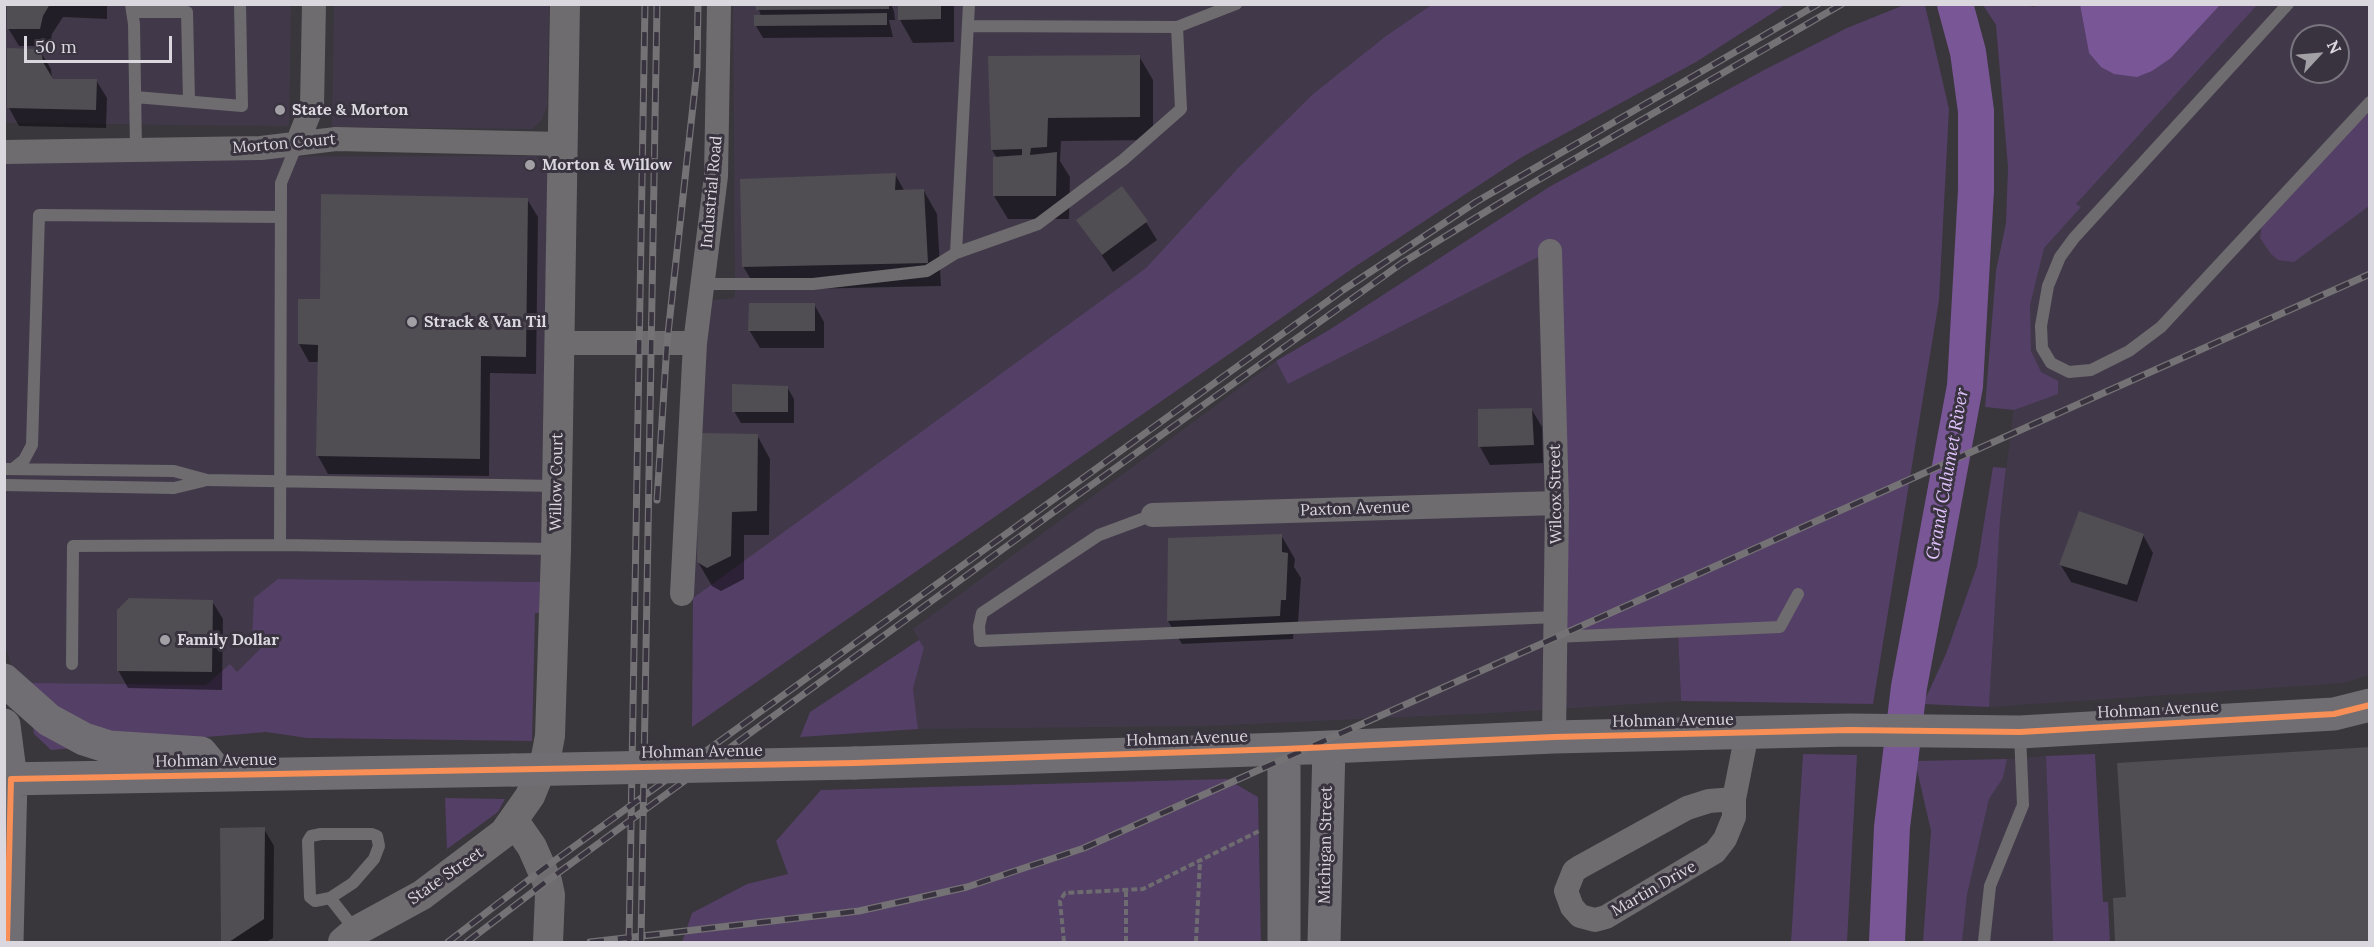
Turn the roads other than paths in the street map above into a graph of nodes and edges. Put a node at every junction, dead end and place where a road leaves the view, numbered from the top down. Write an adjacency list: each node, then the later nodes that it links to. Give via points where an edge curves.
1 (240, 4): 12 (lane, via 242,106)
2 (314, 4): 14 (street, via 312,106)
3 (565, 4): 15 (street, Willow Court)
4 (719, 4): 21 (street, Industrial Road, via 716,176)
5 (969, 4): 9 (lane)
6 (1236, 4): 10 (lane)
7 (2288, 4): 13 (lane, via 2060,257 2048,286 2041,326 2042,348 2051,363 2069,372 2091,370 2129,351 2161,327)
8 (131, 8): 11 (lane); 12 (lane, via 187,12)
9 (970, 26): 10 (lane); 20 (lane)
10 (1177, 27): 20 (lane, via 1181,109 1123,160 1038,224)
11 (135, 97): 12 (lane); 16 (lane)
12 (189, 101)
13 (2370, 102)
14 (297, 144): 15 (street, Morton Court, via 336,139); 16 (street, Morton Court); 18 (lane, via 281,183)
15 (562, 144): 23 (street, Willow Court)
16 (136, 149): 17 (street, Morton Court)
17 (4, 152)
18 (281, 217): 24 (lane, via 39,214 32,445 24,460); 27 (lane)
19 (1550, 251): 31 (street, Wilcox Street)
20 (956, 253): 21 (lane, via 927,271 813,284)
21 (703, 284): 22 (street, Industrial Road)
22 (695, 342): 23 (street); 35 (street, Industrial Road)
23 (560, 343): 29 (street, Willow Court)
24 (9, 469): 25 (lane)
25 (134, 471): 26 (lane, via 174,471); 30 (lane)
26 (207, 480): 27 (lane); 30 (lane, via 174,488)
27 (279, 482): 29 (lane); 33 (lane)
28 (4, 485): 30 (lane)
29 (557, 486): 34 (street, Willow Court)
30 (133, 487)
31 (1557, 503): 32 (street, Paxton Avenue); 37 (street, Wilcox Street)
32 (1153, 515): 37 (lane, via 1099,535 982,613 980,641)
33 (280, 545): 34 (lane); 38 (lane, via 73,546)
34 (556, 549): 50 (street, Willow Court, via 550,736 537,779)
35 (682, 594)
36 (1798, 594): 37 (lane, via 1780,627)
37 (1555, 627): 44 (street, Wilcox Street)
38 (72, 664)
39 (4, 680): 47 (main road, via 50,720 84,739 109,747 201,753)
40 (2370, 705): 42 (main road, Hohman Avenue, via 2334,714)
41 (4, 725): 48 (main road)
42 (2020, 732): 43 (main road, Hohman Avenue); 57 (lane, via 2023,805 1990,886)
43 (1747, 733): 44 (main road, Hohman Avenue); 49 (street, Martin Drive)
44 (1554, 737): 45 (main road, Hohman Avenue)
45 (1329, 747): 46 (main road, Hohman Avenue); 56 (main road, Michigan Street)
46 (1284, 749): 47 (main road, Hohman Avenue, bridge, via 855,763); 55 (main road)
47 (219, 775): 48 (main road, Hohman Avenue)
48 (8, 779): 53 (main road)
49 (1734, 799): 49 (street, Martin Drive, via 1734,817 1725,839 1704,861 1606,917 1595,920 1580,916 1572,907 1566,891 1568,881 1580,867 1687,808)
50 (514, 821): 52 (street, State Street, via 493,843 422,895); 54 (street, via 532,847 547,881)
51 (330, 898): 51 (lane, via 315,901 310,897 311,836 377,836 380,846 374,859 353,883); 52 (lane)
52 (349, 937)
53 (7, 942)
54 (548, 942)
55 (1284, 942)
56 (1324, 942)
57 (1984, 942)

